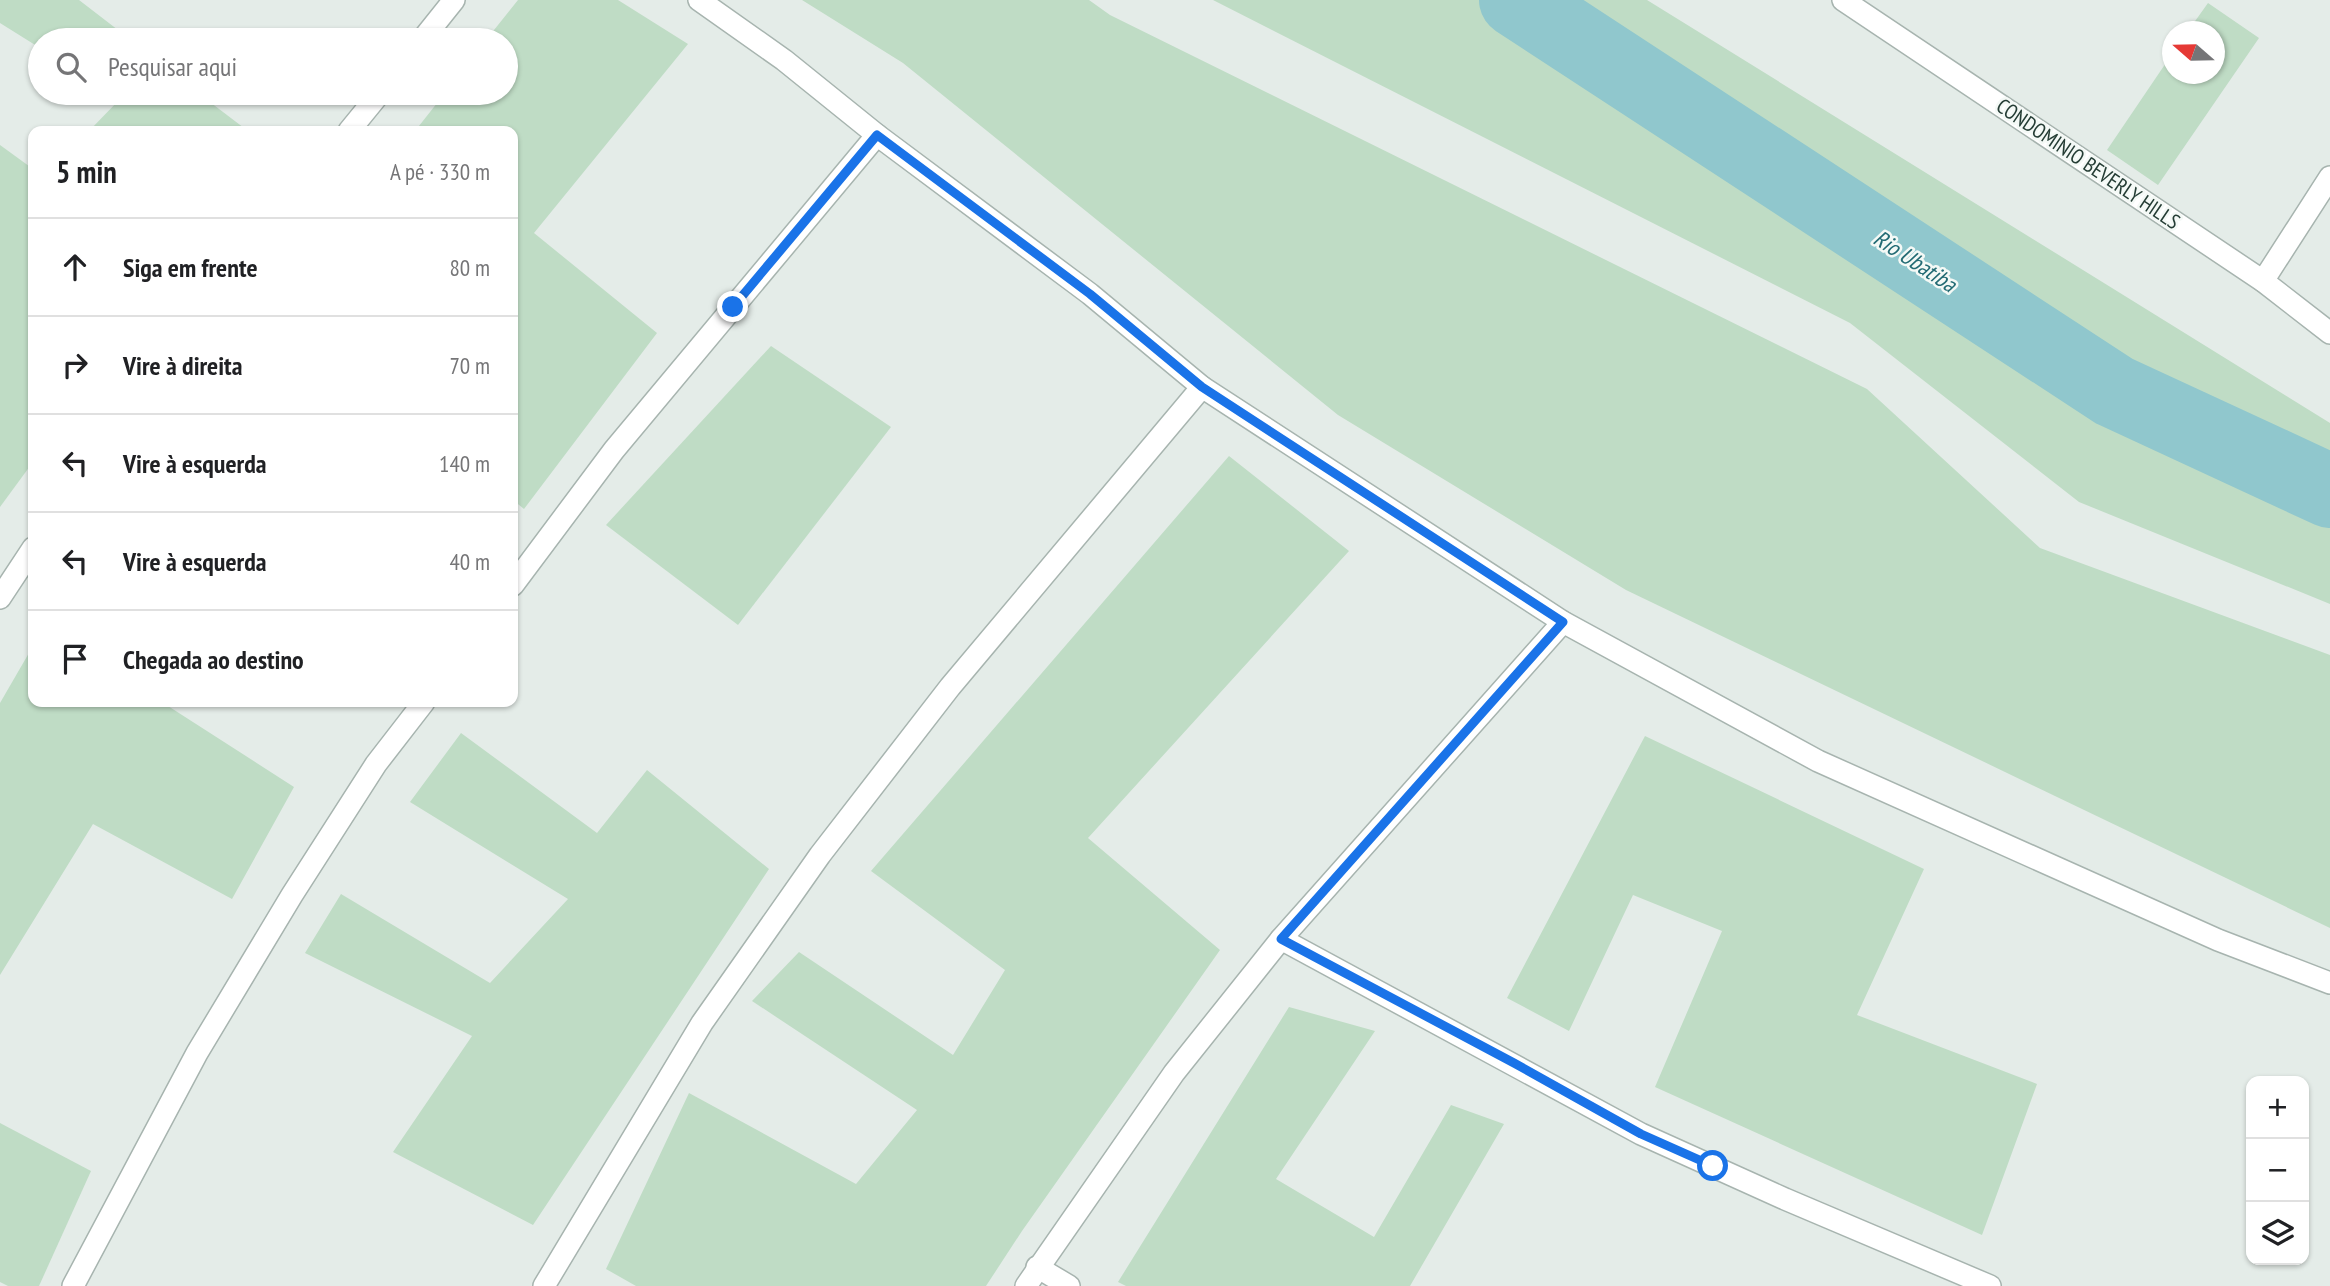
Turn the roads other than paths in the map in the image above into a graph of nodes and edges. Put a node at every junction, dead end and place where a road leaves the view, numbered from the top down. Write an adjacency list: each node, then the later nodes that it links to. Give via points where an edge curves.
1 (454, 0): 4 (street)
2 (699, 0): 7 (street, via 785,60)
3 (1843, 0): 9 (street, CONDOMINIO BEVERLY HILLS)
4 (432, 28)
5 (370, 105): 6 (street)
6 (353, 126)
7 (877, 135): 11 (street, via 1090,294); 13 (street, via 614,450)
8 (2330, 177): 9 (street)
9 (2263, 281): 10 (street, CONDOMINIO BEVERLY HILLS)
10 (2330, 333)
11 (1202, 387): 15 (street); 21 (street, via 950,687 820,855 702,1023)
12 (28, 556): 14 (street)
13 (518, 578)
14 (0, 598)
15 (1563, 622): 17 (street); 18 (street, via 1818,761 2218,940)
16 (420, 707): 20 (street, via 376,764 197,1053)
17 (1281, 939): 19 (street, via 1174,1073); 24 (street, via 1641,1134)
18 (2330, 983)
19 (1037, 1267): 22 (street); 23 (street)
20 (73, 1286)
21 (544, 1286)
22 (1026, 1286)
23 (1069, 1286)
24 (1990, 1286)

